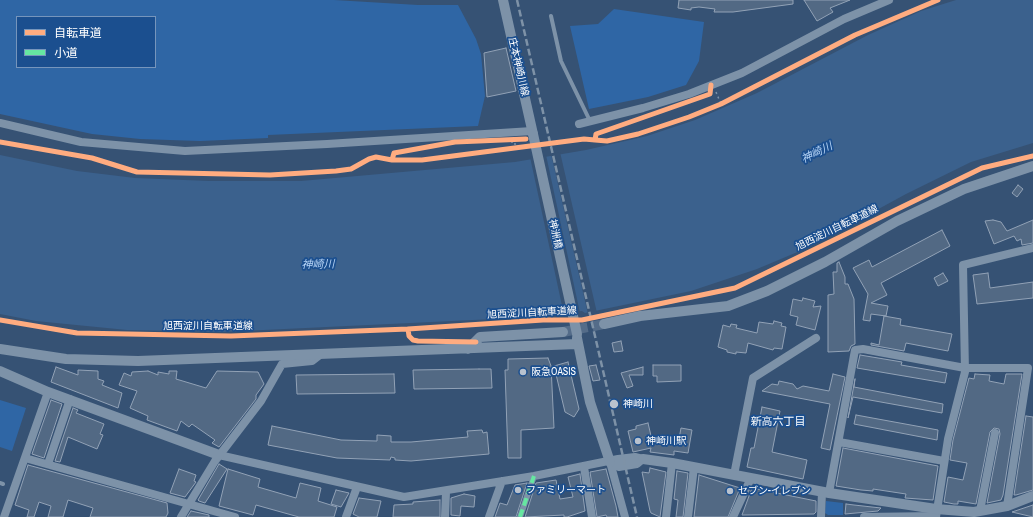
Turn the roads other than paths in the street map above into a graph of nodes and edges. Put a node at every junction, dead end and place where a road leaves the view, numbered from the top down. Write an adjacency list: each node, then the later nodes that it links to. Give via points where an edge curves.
1 (503, 0): 7 (street, 庄本神崎川線)
2 (889, 0): 4 (street, via 844,20 711,90)
3 (552, 16): 4 (lane, via 561,61)
4 (590, 121): 6 (street)
5 (0, 123): 7 (street, via 81,142 184,151)
6 (579, 124)
7 (533, 132): 13 (street, 神洲橋, bridge)
8 (1033, 166): 10 (street, via 964,189 897,221 825,262 728,306 640,316)
9 (1033, 248): 18 (street, via 963,265)
10 (604, 324)
11 (563, 332): 15 (street, via 480,337)
12 (816, 338): 33 (street, via 753,378)
13 (577, 339): 15 (street); 28 (street, 神洲橋, via 590,402)
14 (0, 349): 16 (street, via 66,359 108,361)
15 (468, 349): 16 (street)
16 (322, 354): 24 (street, via 312,360 282,364 261,401)
17 (1030, 367): 18 (street); 43 (street)
18 (965, 368): 23 (street, via 863,349 855,350); 27 (street)
19 (0, 371): 20 (street)
20 (48, 392): 21 (street); 25 (street)
21 (70, 399): 24 (street); 30 (street)
22 (994, 433): 44 (street)
23 (839, 442): 27 (street); 39 (street)
24 (219, 455): 37 (street); 42 (street)
25 (25, 458): 30 (street); 46 (street)
26 (643, 459): 28 (street, via 635,457); 29 (street)
27 (944, 461): 45 (street)
28 (610, 462): 31 (street); 54 (street)
29 (672, 463): 32 (street); 55 (street)
30 (48, 464): 42 (street)
31 (584, 467): 34 (street); 53 (street)
32 (694, 467): 33 (street); 56 (street)
33 (734, 475): 35 (street)
34 (534, 476): 36 (street); 52 (street)
35 (751, 478): 39 (street); 57 (street)
36 (502, 481): 38 (street); 51 (street)
37 (357, 487): 38 (street, via 404,498); 49 (street)
38 (446, 492): 50 (street)
39 (825, 493): 41 (street); 58 (street)
40 (1033, 496): 43 (street)
41 (881, 502): 45 (street); 60 (street)
42 (190, 504): 47 (street); 48 (street)
43 (1007, 506): 44 (street)
44 (980, 511): 45 (street)
45 (936, 514): 60 (street)
46 (4, 517)
47 (181, 517)
48 (235, 517)
49 (347, 517)
50 (445, 517)
51 (489, 517)
52 (520, 517)
53 (592, 517)
54 (625, 517)
55 (666, 517)
56 (688, 517)
57 (733, 517)
58 (821, 517)
59 (864, 517): 60 (street)
60 (880, 517)

